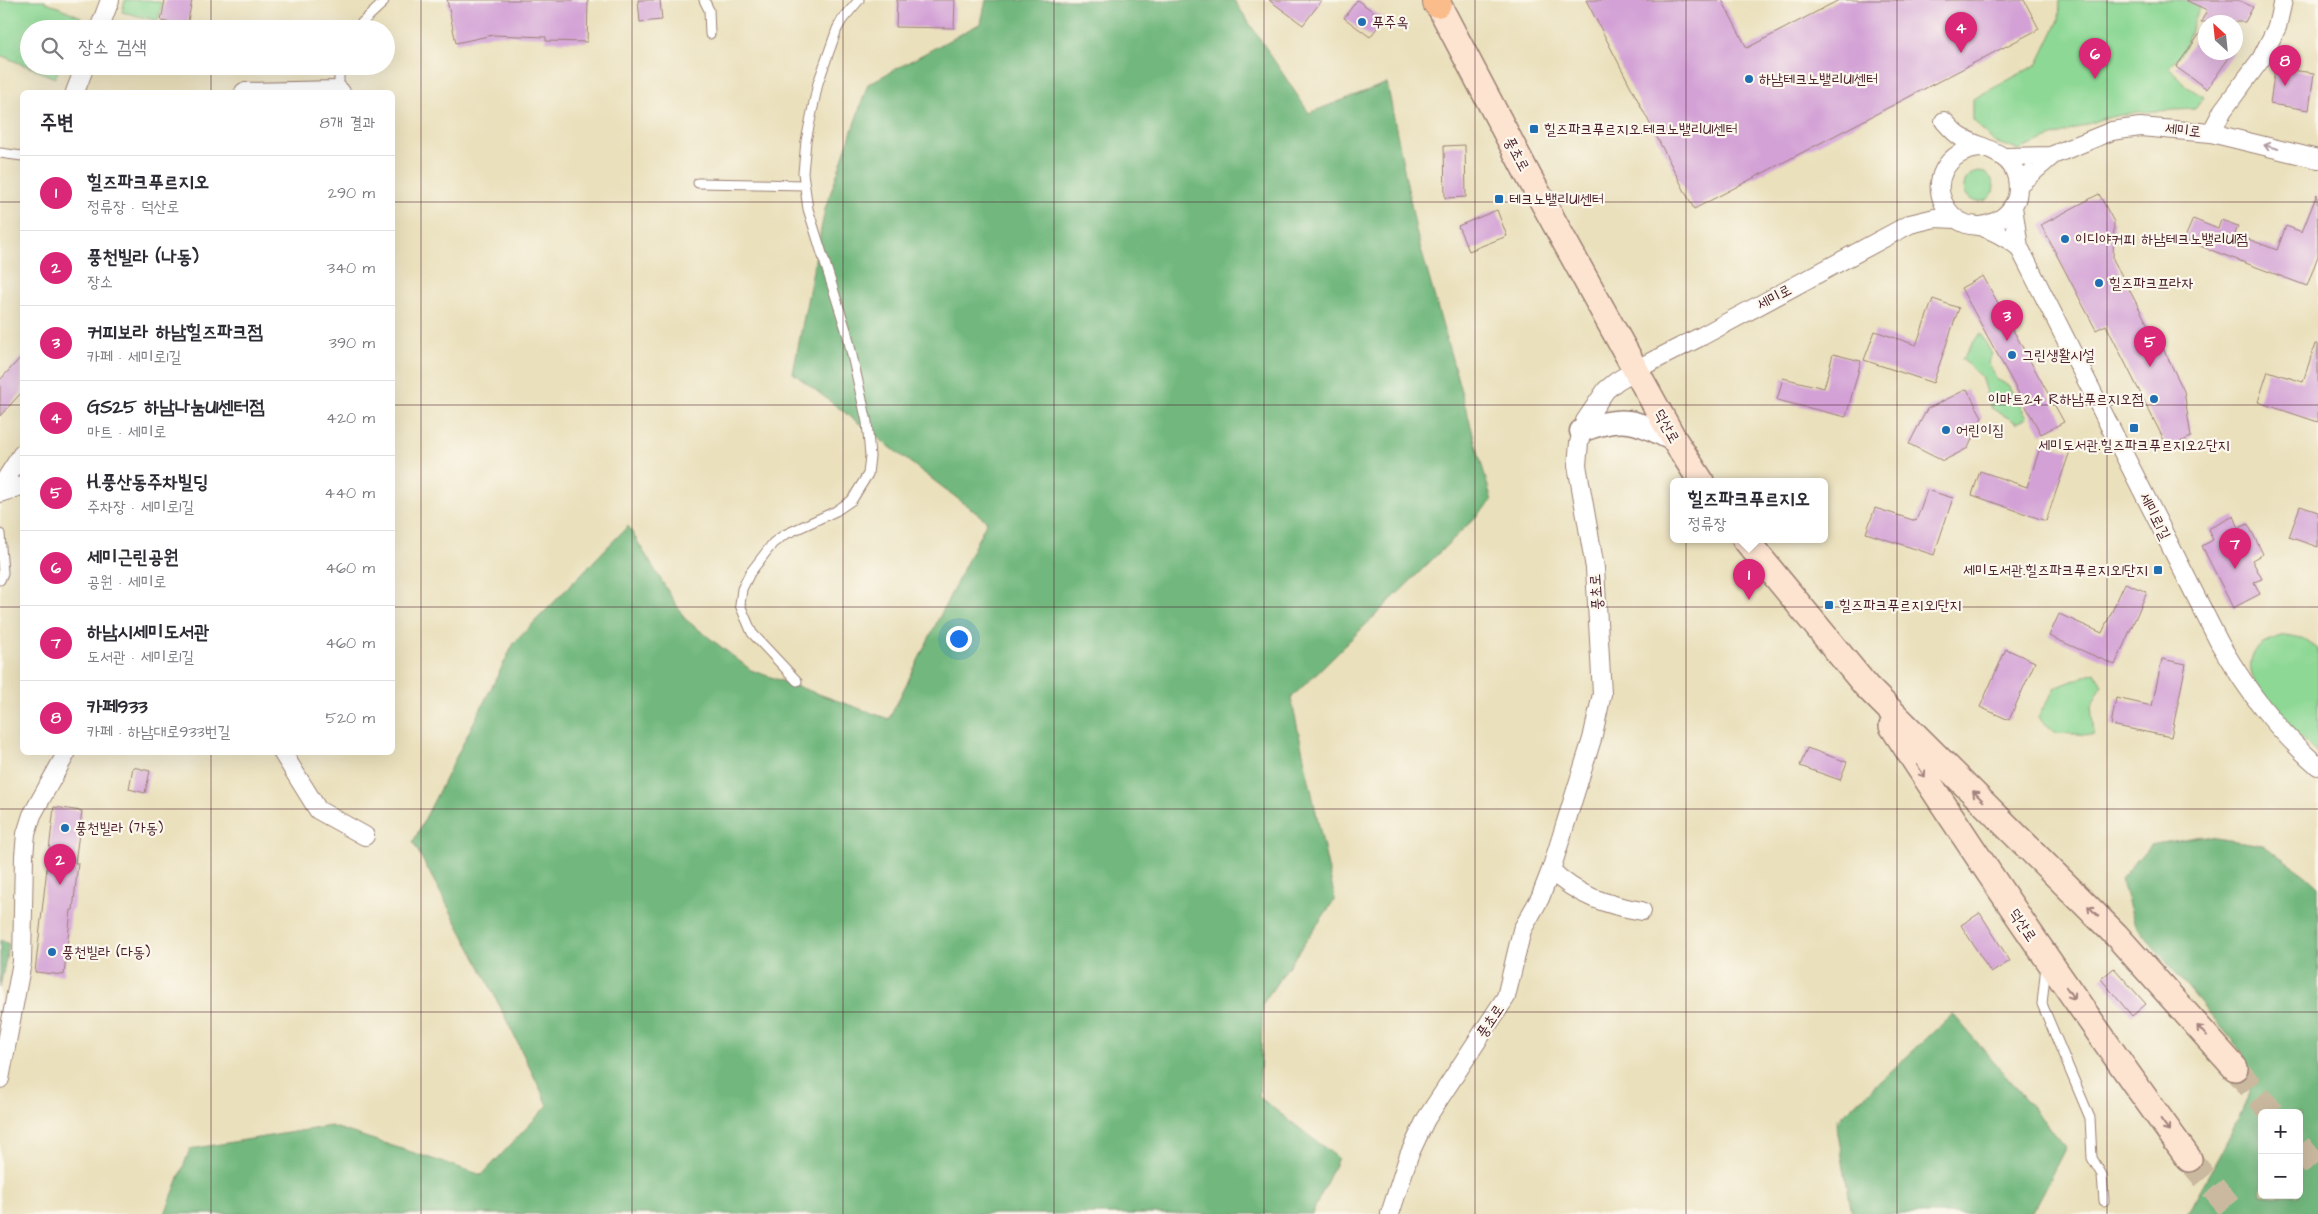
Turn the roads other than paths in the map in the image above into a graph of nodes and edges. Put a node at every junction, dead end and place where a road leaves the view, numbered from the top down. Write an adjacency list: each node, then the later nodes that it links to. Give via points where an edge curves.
1 (110, 0): 7 (street)
2 (384, 0): 8 (lane)
3 (704, 0): 9 (lane, via 710,10)
4 (859, 0): 23 (lane, via 837,29 818,83 806,141)
5 (2283, 0): 14 (street, via 2277,27 2261,59 2222,110)
6 (1436, 1): 31 (main road, 풍초로)
7 (102, 20)
8 (365, 20)
9 (710, 34)
10 (82, 75): 12 (street)
11 (339, 75): 13 (lane)
12 (77, 90)
13 (340, 90)
14 (2211, 133): 18 (street, 세미로, via 2140,126 2112,131); 20 (street, 세미로, one-way to 14)
15 (1982, 148): 19 (street); 21 (street, via 1969,149); 21 (street, via 1959,136 1944,121)
16 (0, 153): 17 (lane)
17 (20, 156)
18 (2051, 156): 19 (street); 24 (street)
19 (2005, 158): 24 (street, via 2012,165)
20 (2318, 159)
21 (1948, 162): 25 (street)
22 (698, 183): 23 (lane)
23 (804, 185): 42 (lane, via 820,252 847,332 867,422 870,456 868,474 852,500 773,543 742,589 740,605 752,632)
24 (2018, 185): 26 (street)
25 (1940, 186): 27 (street, via 1941,198); 28 (street, via 1928,206)
26 (2013, 206): 29 (street, via 2005,217); 30 (street)
27 (1956, 219): 28 (street, via 1935,218); 29 (street, via 1968,225)
28 (1910, 224): 31 (street, 세미로)
29 (1981, 226): 30 (street)
30 (2019, 247): 46 (street, 세미로1길, via 2220,644 2242,682 2271,720)
31 (1637, 369): 32 (street, 풍초로, via 1606,390); 33 (main road, 덕산로)
32 (1581, 431): 33 (street, via 1608,421 1630,422 1646,426); 48 (street, 풍초로, via 1577,465 1595,568 1602,694 1592,740)
33 (1675, 441): 35 (main road, 덕산로)
34 (20, 457): 37 (street)
35 (1699, 478)
36 (20, 487): 38 (street)
37 (0, 488)
38 (0, 493)
39 (0, 534): 41 (lane, via 3,573)
40 (1748, 543): 43 (main road, 덕산로)
41 (0, 580)
42 (797, 681)
43 (1866, 686): 50 (main road, 덕산로, one-way to 50); 51 (main road, 덕산로, one-way to 43, via 2116,935)
44 (65, 755): 52 (street, via 32,815 26,834 22,962)
45 (284, 755): 47 (street, via 318,810)
46 (2318, 766)
47 (365, 836)
48 (1551, 870): 49 (street, via 1583,895); 55 (street, 풍초로, via 1522,930 1506,997 1426,1119 1409,1154)
49 (1642, 911)
50 (2047, 960): 53 (main road, 덕산로, one-way to 53); 54 (lane, via 2042,1004 2090,1118 2092,1158 2102,1175)
51 (2235, 1068)
52 (0, 1080)
53 (2189, 1159)
54 (2104, 1201)
55 (1390, 1214)

